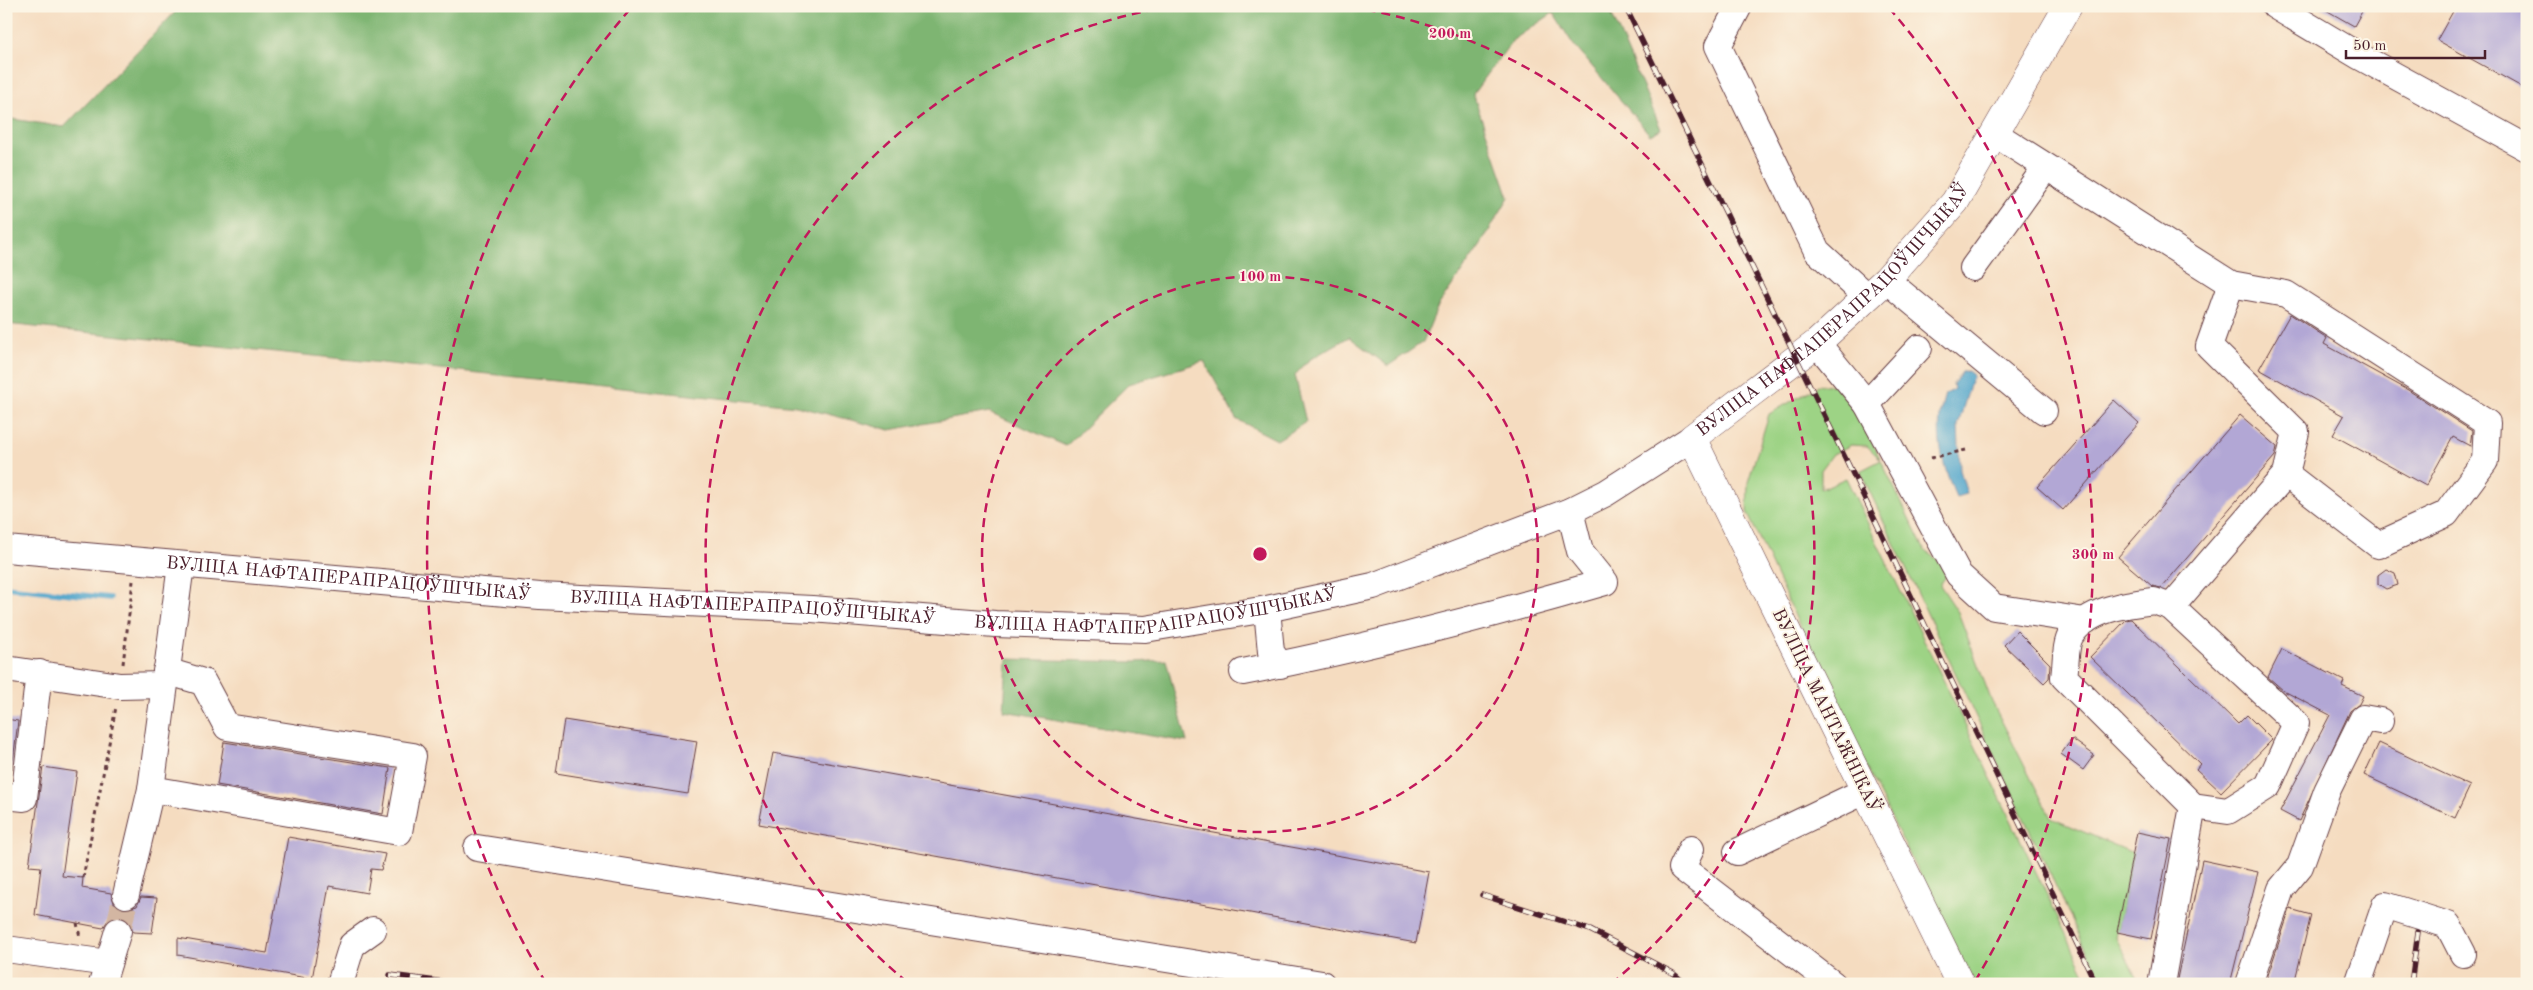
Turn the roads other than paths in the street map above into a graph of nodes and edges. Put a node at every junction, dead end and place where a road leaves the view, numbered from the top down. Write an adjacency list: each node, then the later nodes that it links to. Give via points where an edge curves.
1 (1739, 6): 9 (street, via 1718,46 1817,251)
2 (2068, 6): 4 (main road, ВУЛІЦА НАФТАПЕРАПРАЦОЎШЧЫКАЎ)
3 (2275, 6): 5 (street)
4 (1995, 134): 6 (street); 9 (main road, ВУЛІЦА НАФТАПЕРАПРАЦОЎШЧЫКАЎ, via 1956,202)
5 (2527, 148)
6 (2046, 166): 7 (street); 8 (street)
7 (1973, 268)
8 (2231, 284): 15 (street, via 2209,346 2296,432); 15 (street, via 2286,294 2487,423 2486,461 2446,514 2378,545)
9 (1877, 289): 10 (main road, ВУЛІЦА НАФТАПЕРАПРАЦОЎШЧЫКАЎ); 13 (street)
10 (1817, 343): 12 (street); 14 (main road, ВУЛІЦА НАФТАПЕРАПРАЦОЎШЧЫКАЎ)
11 (1919, 348): 12 (street)
12 (1867, 404): 21 (street, via 1959,575 1994,607)
13 (2044, 410)
14 (1692, 438): 16 (street, ВУЛІЦА НАФТАПЕРАПРАЦОЎШЧЫКАЎ, via 1606,493); 29 (main road, ВУЛІЦА МАНТАЖНІКАЎ)
15 (2286, 474): 19 (street)
16 (1570, 511): 20 (street, ВУЛІЦА НАФТАПЕРАПРАЦОЎШЧЫКАЎ, via 1373,586); 22 (street, via 1580,551 1605,582 1441,628)
17 (6, 549): 18 (street, ВУЛІЦА НАФТАПЕРАПРАЦОЎШЧЫКАЎ)
18 (181, 565): 20 (street, ВУЛІЦА НАФТАПЕРАПРАЦОЎШЧЫКАЎ, via 540,596 812,609 995,624 1145,629); 26 (street)
19 (2171, 607): 21 (street, via 2154,601 2122,605); 31 (street, via 2296,723 2268,786 2228,811)
20 (1267, 609): 22 (street, via 1270,652)
21 (2085, 621): 31 (street, via 2070,636 2064,677)
22 (1280, 665): 24 (street)
23 (6, 669): 25 (street)
24 (1243, 672)
25 (39, 673): 26 (street, via 120,686); 30 (street, via 24,798)
26 (165, 678): 28 (street); 28 (street, via 203,682 227,726 413,756 399,832)
27 (2380, 720): 46 (street, via 2363,718 2327,791 2300,866 2281,889)
28 (151, 789): 35 (street)
29 (1865, 791): 34 (street); 44 (main road, ВУЛІЦА МАНТАЖНІКАЎ)
30 (6, 796)
31 (2193, 806): 45 (street)
32 (477, 848): 42 (street)
33 (1691, 849): 43 (street, via 1682,868)
34 (1737, 852)
35 (126, 895)
36 (373, 930): 41 (street, via 352,945)
37 (118, 931): 40 (street)
38 (6, 949): 40 (street)
39 (2463, 954): 47 (street, via 2448,925 2385,905)
40 (105, 973)
41 (340, 984)
42 (1322, 984)
43 (1833, 984)
44 (1960, 984)
45 (2161, 984)
46 (2249, 984)
47 (2358, 984)

